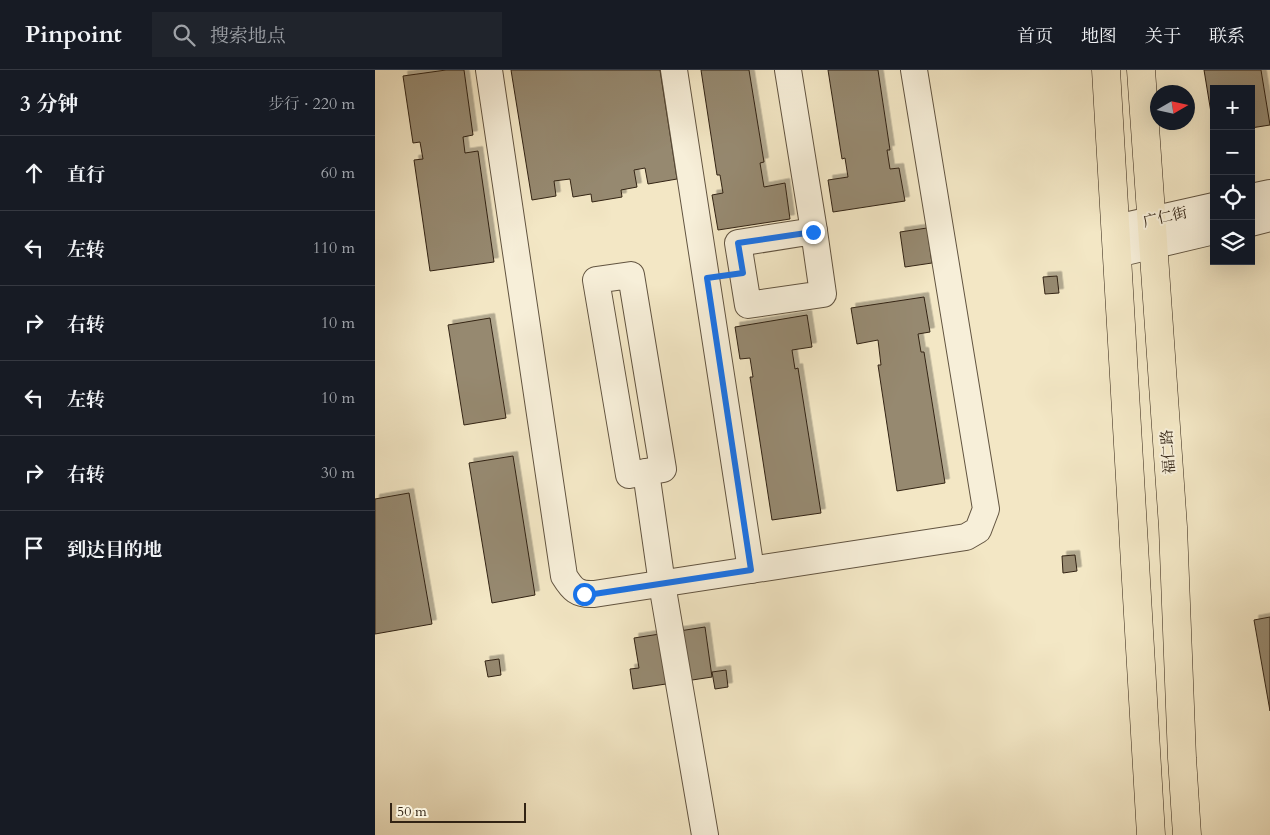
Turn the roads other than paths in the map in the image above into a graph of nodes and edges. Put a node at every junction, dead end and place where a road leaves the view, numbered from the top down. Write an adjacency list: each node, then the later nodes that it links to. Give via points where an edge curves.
1 (489, 70): 20 (street, via 564,576 571,588 584,594)
2 (674, 70): 17 (street)
3 (788, 70): 13 (street)
4 (913, 70): 19 (street, via 986,509 983,519 978,530 966,537)
5 (1106, 70): 15 (main road)
6 (1141, 70): 14 (main road, 福仁路)
7 (1270, 193): 8 (street)
8 (1255, 196)
9 (1210, 208): 14 (street, 广仁街)
10 (1270, 218): 11 (street)
11 (1255, 221)
12 (1210, 231): 14 (street, 广仁街)
13 (813, 232): 16 (street, via 738,243); 16 (street, via 823,294 747,305)
14 (1153, 233): 15 (street, 广仁街); 23 (main road, 福仁路, via 1173,527)
15 (1116, 241): 22 (main road)
16 (743, 273): 17 (street)
17 (707, 278): 19 (street)
18 (646, 472): 18 (street, via 663,469 631,275 596,280 629,475); 20 (street)
19 (751, 570): 20 (street)
20 (662, 584): 21 (street)
21 (705, 835)
22 (1151, 835)
23 (1187, 835)

